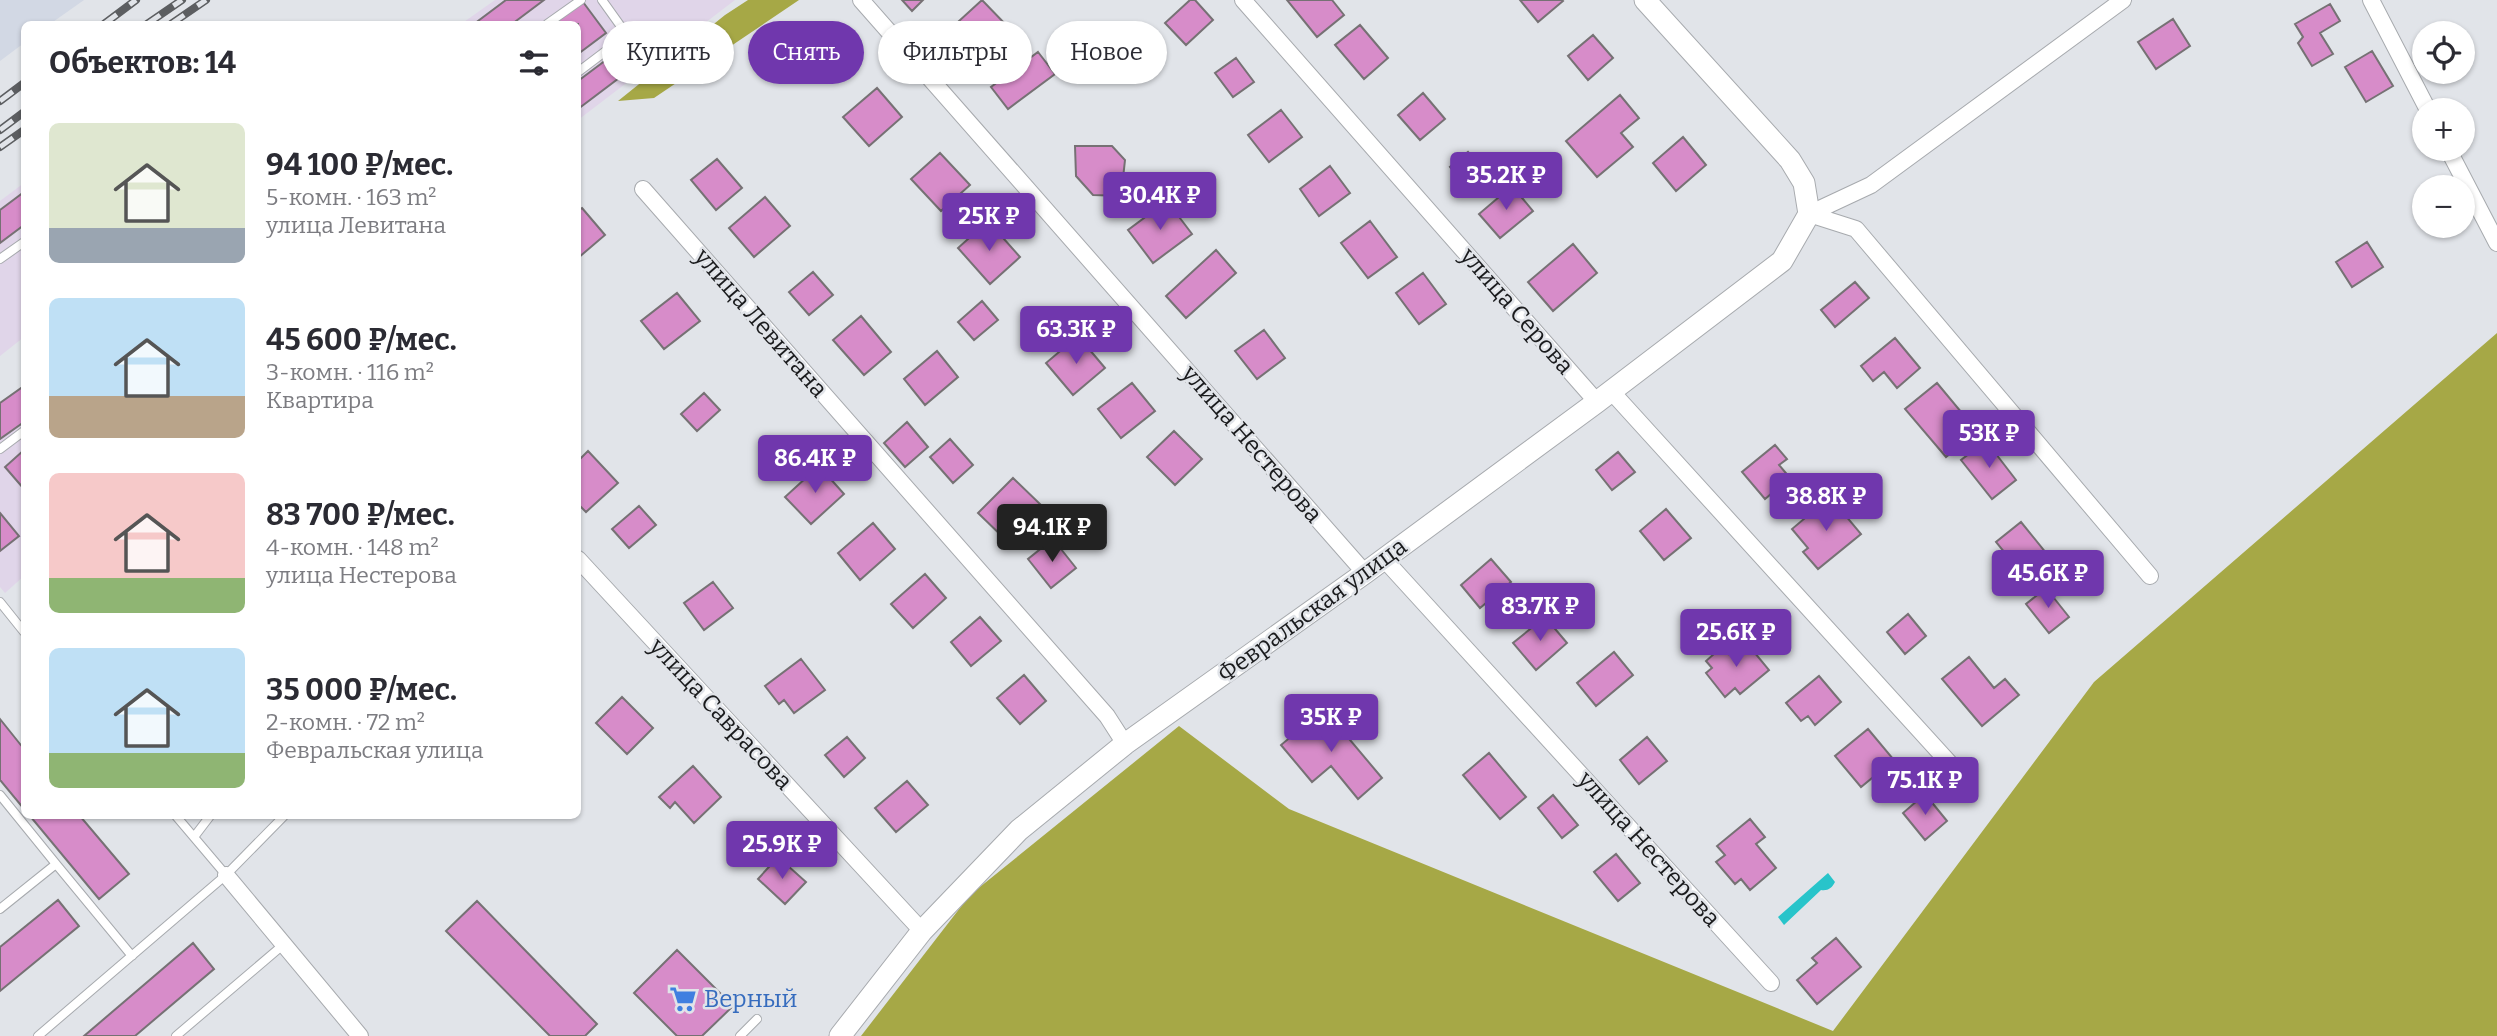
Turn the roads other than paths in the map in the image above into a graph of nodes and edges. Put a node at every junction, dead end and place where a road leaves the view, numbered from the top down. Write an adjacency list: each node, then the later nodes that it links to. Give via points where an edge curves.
1 (581, 0): 8 (lane)
2 (603, 0): 9 (lane, via 627,35)
3 (861, 0): 22 (street, улица Нестерова)
4 (1243, 0): 17 (street, улица Серова)
5 (1645, 0): 13 (main road, via 1790,160 1804,183)
6 (2123, 0): 13 (street, via 1871,185)
7 (2371, 0): 10 (street)
8 (551, 21)
9 (581, 70)
10 (2422, 98)
11 (2454, 161): 14 (street)
12 (643, 189): 26 (street, улица Левитана, via 1107,716)
13 (1809, 214): 17 (main road, Февральская улица, via 1782,261); 23 (street, via 1856,229)
14 (2497, 243)
15 (21, 244): 16 (lane)
16 (0, 259)
17 (1604, 397): 20 (main road, Февральская улица); 27 (street, улица Серова)
18 (21, 433): 19 (lane)
19 (0, 449)
20 (1384, 559): 22 (main road, Февральская улица); 39 (street, улица Нестерова)
21 (581, 562): 36 (street, улица Саврасова)
22 (1365, 573): 26 (main road, Февральская улица)
23 (2150, 576)
24 (0, 602): 25 (lane)
25 (21, 628)
26 (1125, 744): 36 (main road, Февральская улица, via 1019,830)
27 (1963, 778)
28 (0, 795): 33 (lane)
29 (179, 819): 32 (lane)
30 (208, 819): 32 (lane)
31 (281, 819): 34 (lane)
32 (194, 837): 34 (lane)
33 (56, 864): 35 (lane); 38 (lane)
34 (226, 876): 37 (street); 38 (lane)
35 (0, 909)
36 (922, 931): 45 (main road, Февральская улица)
37 (284, 944): 42 (lane); 43 (street)
38 (132, 956): 41 (lane)
39 (1772, 983)
40 (757, 1018): 44 (lane)
41 (38, 1036)
42 (176, 1036)
43 (360, 1036)
44 (740, 1036)
45 (840, 1036)

